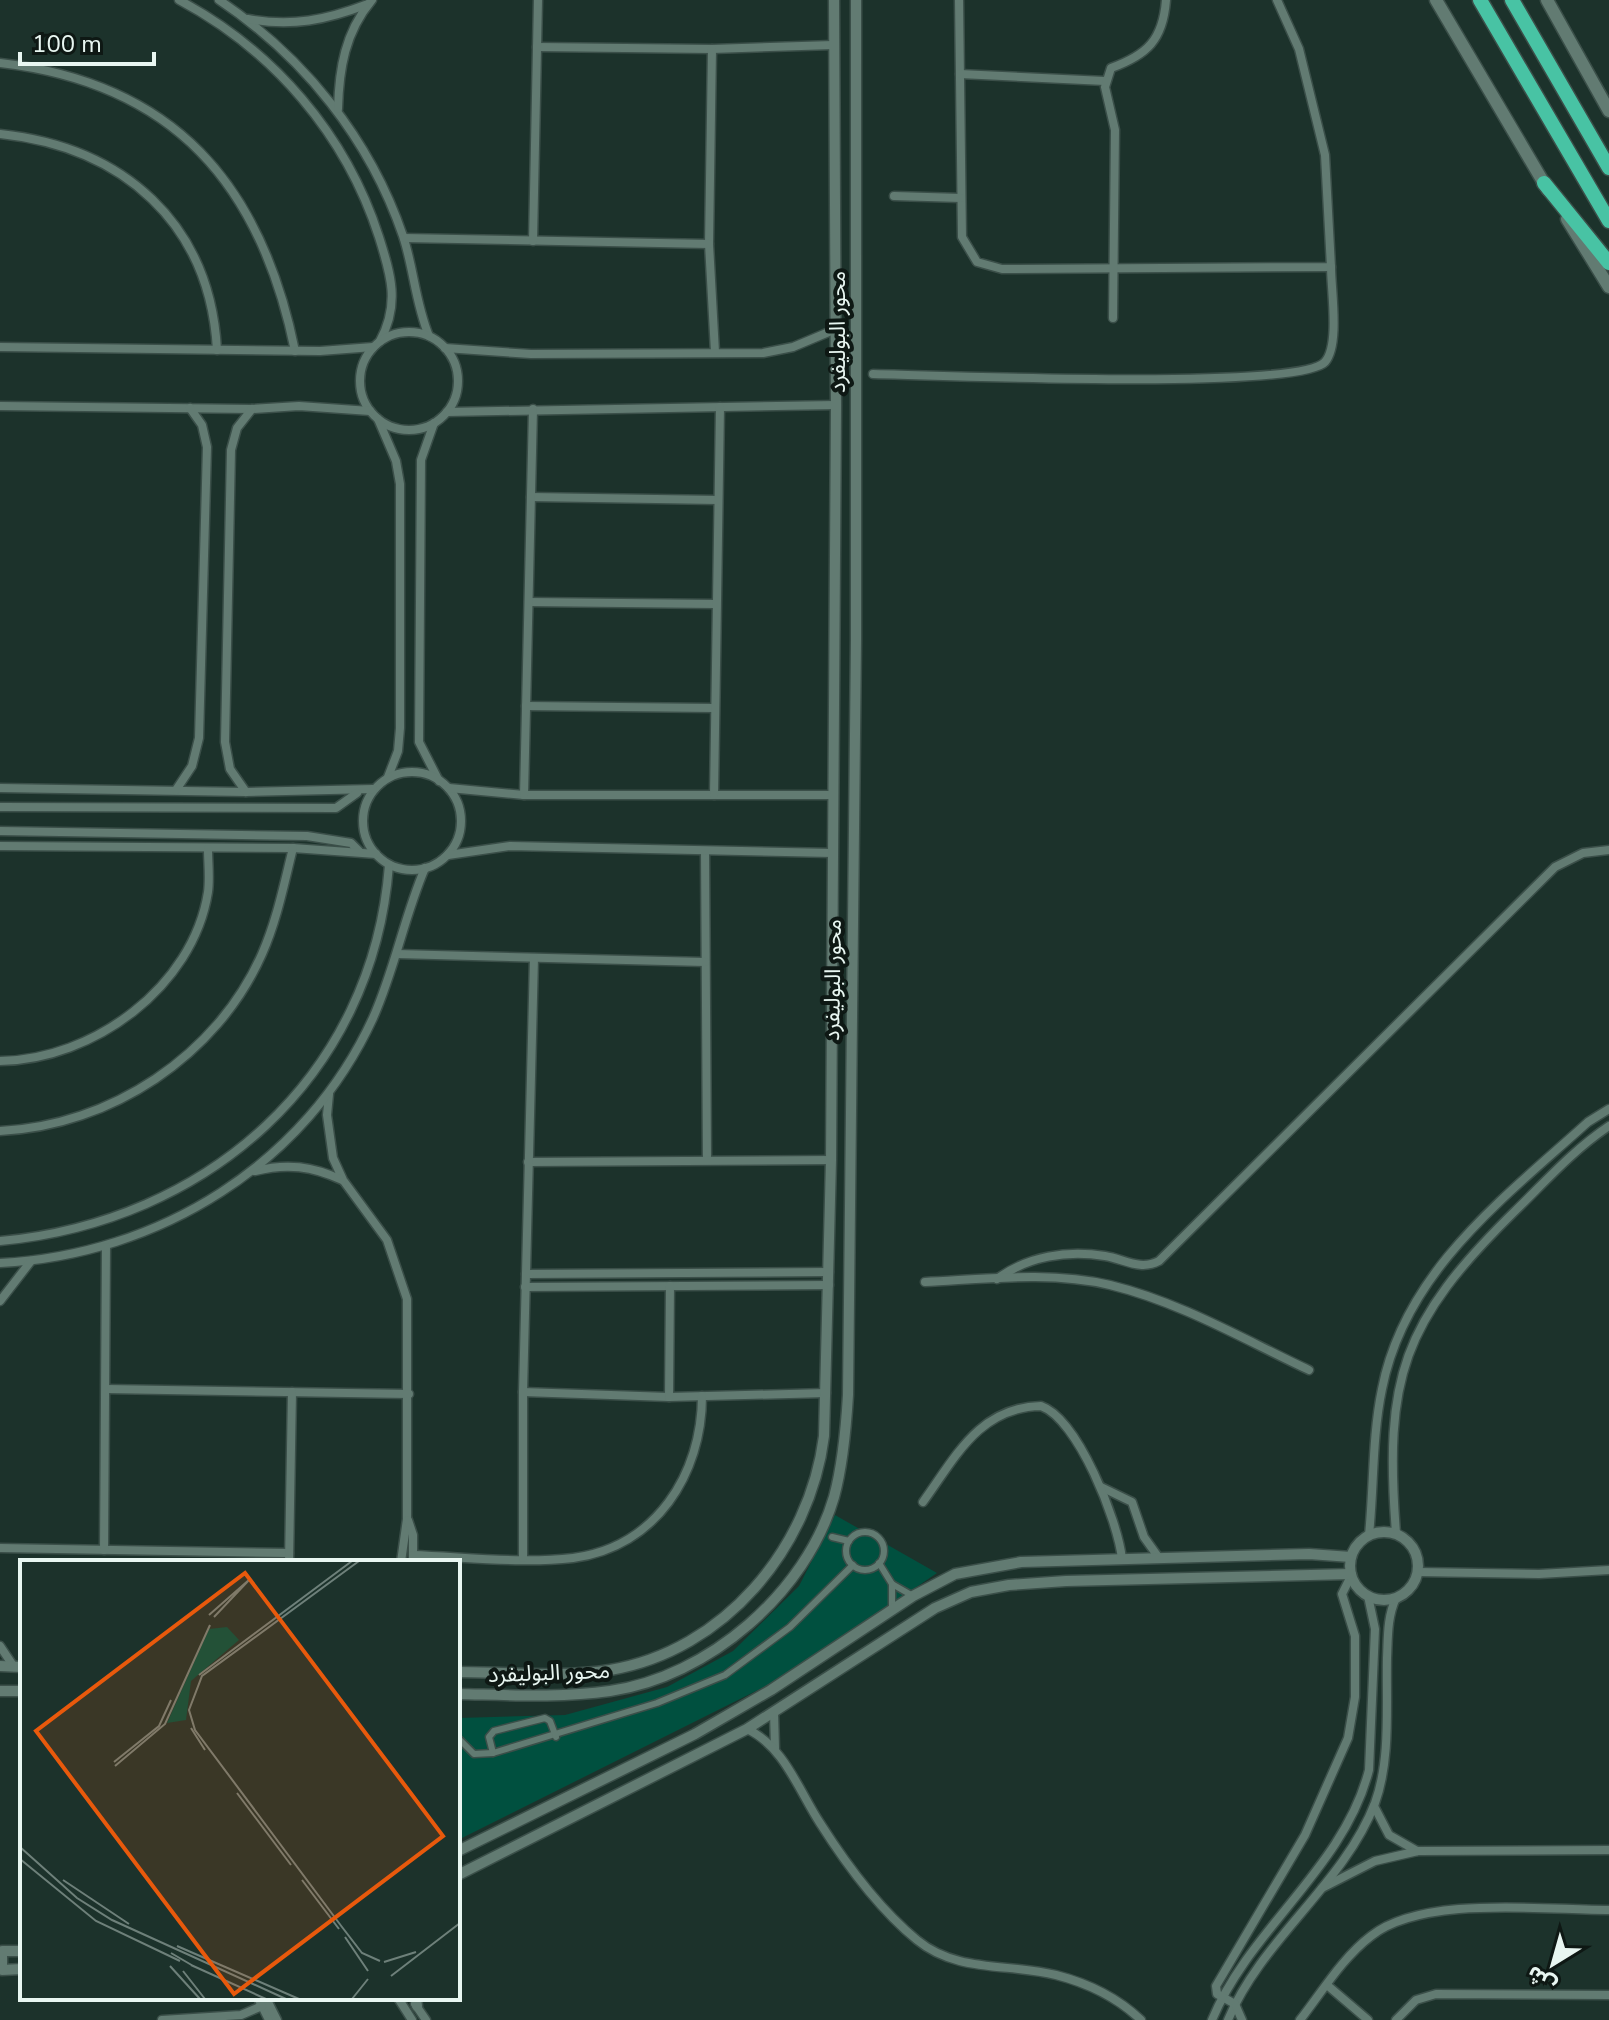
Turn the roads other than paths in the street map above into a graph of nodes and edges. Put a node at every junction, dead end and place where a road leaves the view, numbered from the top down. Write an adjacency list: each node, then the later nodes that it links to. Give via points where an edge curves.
1 (179, 0): 39 (street, via 230,31 286,80 348,164 371,211 393,281 390,323)
2 (219, 0): 14 (street)
3 (538, 0): 16 (street)
4 (834, 0): 15 (street, محور البوليفرد)
5 (856, 0): 151 (street, محور البوليفرد, via 848,1380 833,1498 815,1540 772,1601 744,1628 681,1669 611,1691)
6 (959, 0): 19 (street)
7 (1166, 0): 20 (street, via 1163,27 1150,49 1111,68)
8 (1277, 0): 33 (street, via 1299,49 1325,155)
9 (1436, 0): 25 (main road)
10 (1480, 0): 28 (highway)
11 (1512, 0): 24 (highway)
12 (1547, 0): 22 (main road)
13 (370, 2): 14 (street, via 308,23 277,25); 21 (street, via 343,53)
14 (247, 19): 21 (street)
15 (833, 45): 17 (street); 37 (street, محور البوليفرد)
16 (537, 47): 17 (street); 30 (street)
17 (712, 49): 31 (street)
18 (0, 63): 43 (street, via 88,80 176,127 215,168 255,228 273,267)
19 (960, 74): 20 (street); 27 (street)
20 (1105, 81): 34 (street, via 1115,130)
21 (338, 109): 29 (street)
22 (1609, 111)
23 (0, 134): 42 (street, via 66,147 99,161 156,202 200,264 215,317)
24 (1609, 168)
25 (1544, 183): 32 (highway); 35 (main road)
26 (894, 196): 27 (street)
27 (961, 198): 34 (street, via 965,247 986,267)
28 (1609, 221)
29 (404, 238): 30 (street); 38 (street, via 414,297)
30 (533, 241): 31 (street)
31 (709, 244): 44 (street)
32 (1609, 263)
33 (1331, 267): 34 (street); 45 (street, via 1333,342 1328,359 1313,370 1215,378)
34 (1113, 268): 36 (street)
35 (1609, 287)
36 (1113, 318)
37 (836, 329): 44 (street, via 778,351); 46 (street, محور البوليفرد)
38 (429, 336): 39 (street, via 403,332); 41 (street)
39 (376, 344): 43 (street); 52 (street, via 361,371 363,399)
40 (0, 347): 42 (street)
41 (445, 348): 44 (street, via 531,354); 53 (street, via 458,387)
42 (217, 350): 43 (street)
43 (295, 351)
44 (715, 352)
45 (873, 374)
46 (836, 405): 48 (street); 72 (street, محور البوليفرد)
47 (0, 406): 49 (street)
48 (720, 407): 51 (street); 57 (street)
49 (190, 408): 50 (street); 67 (street, via 202,425 207,447 199,738 192,766)
50 (252, 409): 52 (street); 68 (street, via 237,428 231,450 225,742 230,769)
51 (533, 409): 53 (street); 56 (street)
52 (370, 411): 54 (street)
53 (447, 412): 55 (street)
54 (378, 419): 55 (street, via 400,429); 62 (street, via 400,484 400,728)
55 (434, 423): 63 (street, via 421,460 419,742)
56 (531, 497): 57 (street); 58 (street)
57 (718, 500): 59 (street)
58 (529, 602): 59 (street); 60 (street)
59 (715, 604): 61 (street)
60 (526, 706): 61 (street); 70 (street)
61 (714, 708): 71 (street)
62 (388, 777): 63 (street, via 415,771); 66 (street)
63 (439, 781): 65 (street)
64 (0, 788): 67 (street)
65 (449, 788): 70 (street); 83 (street, via 461,817 459,837)
66 (373, 789): 69 (street); 82 (street, via 362,817 365,837)
67 (176, 790): 68 (street)
68 (246, 792): 69 (street)
69 (357, 792): 73 (street, via 336,808)
70 (524, 795): 71 (street)
71 (714, 795): 72 (street)
72 (832, 795): 81 (street, محور البوليفرد)
73 (0, 807)
74 (0, 831): 80 (street, via 307,836 351,843)
75 (0, 846): 77 (street)
76 (293, 848): 77 (street); 80 (street); 93 (street, via 261,957 237,999 206,1036 117,1102 58,1123)
77 (208, 849): 89 (street, via 208,890 201,919 173,972 153,994 75,1046)
78 (1609, 850): 105 (street, via 1568,859 1546,875 1159,1261 1139,1266 1105,1256 1055,1255 1023,1263)
79 (705, 851): 81 (street); 83 (street, via 510,846); 88 (street)
80 (361, 853): 82 (street)
81 (832, 853): 95 (street, محور البوليفرد)
82 (376, 854): 84 (street)
83 (448, 855): 85 (street)
84 (389, 865): 85 (street); 99 (street, via 381,920 350,1012 322,1061 267,1126 199,1178 149,1204 67,1232)
85 (425, 868): 86 (street)
86 (397, 954): 87 (street); 90 (street, via 372,1019)
87 (534, 958): 88 (street); 96 (street)
88 (705, 962): 94 (street)
89 (0, 1061)
90 (329, 1093): 97 (street, via 279,1150); 98 (street, via 329,1137)
91 (1609, 1109): 123 (street, via 1477,1223 1415,1302 1382,1386)
92 (1609, 1126): 122 (street, via 1487,1238 1454,1274 1416,1334 1403,1367 1391,1434)
93 (0, 1131)
94 (707, 1160): 95 (street); 96 (street)
95 (831, 1160): 103 (street, محور البوليفرد)
96 (528, 1162): 104 (street)
97 (251, 1171): 98 (street, via 297,1165); 100 (street, via 213,1198)
98 (343, 1180): 116 (street, via 387,1240 400,1269 407,1299)
99 (0, 1241)
100 (106, 1247): 101 (street); 112 (street)
101 (31, 1261): 102 (street); 110 (street)
102 (0, 1263)
103 (829, 1272): 104 (street); 107 (street, محور البوليفرد)
104 (526, 1274): 109 (street)
105 (997, 1279): 106 (street); 111 (street, via 1056,1278 1111,1285 1178,1309)
106 (925, 1282)
107 (829, 1285): 108 (street); 115 (street, محور البوليفرد)
108 (670, 1286): 109 (street); 118 (street)
109 (525, 1287): 114 (street)
110 (0, 1301)
111 (1309, 1370)
112 (106, 1389): 113 (street); 127 (street)
113 (292, 1392): 116 (street); 129 (street)
114 (523, 1392): 118 (street); 131 (street)
115 (826, 1393): 117 (street); 150 (street, محور البوليفرد, via 822,1454 800,1523 759,1583 707,1629 663,1654 612,1670)
116 (409, 1394): 121 (street)
117 (702, 1396): 118 (street); 131 (street, via 702,1423 688,1473 658,1516 627,1539 592,1554)
118 (669, 1397)
119 (1101, 1487): 120 (street, via 1057,1415 1041,1406 997,1416 978,1427); 132 (street, via 1132,1502 1144,1537); 134 (street, via 1115,1519)
120 (923, 1502)
121 (407, 1519): 133 (street); 135 (street)
122 (1396, 1533): 123 (street); 139 (street, via 1414,1549)
123 (1369, 1535): 130 (street)
124 (832, 1537): 125 (street)
125 (849, 1541): 136 (street, via 864,1532 876,1536 883,1546); 137 (street, via 846,1554)
126 (0, 1548): 127 (street)
127 (104, 1550): 129 (street)
128 (1309, 1554): 130 (street); 132 (street); 141 (street)
129 (289, 1557)
130 (1351, 1557): 140 (street)
131 (523, 1558): 133 (street)
132 (1159, 1558): 134 (street)
133 (413, 1559)
134 (1122, 1559): 143 (street, via 996,1564 955,1574)
135 (401, 1560)
136 (879, 1563): 137 (street, via 869,1569); 142 (street)
137 (853, 1565): 154 (street, via 790,1627 725,1675)
138 (1609, 1570): 139 (street)
139 (1418, 1572): 145 (street, via 1414,1583)
140 (1351, 1575): 141 (street); 144 (street); 169 (street, via 1342,1594 1355,1636 1355,1697 1348,1738 1305,1835 1216,1986)
141 (1309, 1576): 152 (street, via 1066,1581 971,1592 935,1608)
142 (892, 1584): 143 (street); 146 (street)
143 (913, 1596): 146 (street)
144 (1368, 1596): 145 (street); 169 (street, via 1375,1629 1364,1792 1341,1837 1238,1968)
145 (1396, 1598): 158 (street, via 1389,1629 1383,1765)
146 (892, 1609): 159 (street, via 695,1734)
147 (0, 1646): 149 (street)
148 (0, 1666): 149 (street)
149 (18, 1667)
150 (460, 1672)
151 (460, 1694)
152 (774, 1712): 153 (street); 156 (street)
153 (747, 1729): 156 (street); 162 (street)
154 (556, 1737): 157 (street); 157 (street, via 545,1718 506,1727 490,1734)
155 (460, 1740): 157 (street, via 474,1754)
156 (775, 1749): 180 (street, via 837,1850 926,1948 949,1960 1055,1975 1124,2005)
157 (493, 1753)
158 (1374, 1806): 161 (street, via 1389,1835); 163 (street)
159 (460, 1850)
160 (1609, 1850): 161 (street)
161 (1418, 1851): 163 (street, via 1375,1861)
162 (460, 1874)
163 (1317, 1891): 173 (street)
164 (1609, 1910): 167 (street, via 1420,1913 1373,1935)
165 (20, 1951): 166 (street, via 2,1951 2,1970)
166 (20, 1969)
167 (1327, 1985): 184 (street); 185 (street)
168 (1609, 1995): 186 (street, via 1436,1994 1416,2000)
169 (1222, 1998): 173 (street); 181 (street)
170 (399, 2000): 178 (street)
171 (262, 2001): 175 (street, via 241,2015); 176 (street); 177 (street)
172 (415, 2001): 179 (street)
173 (1235, 2004): 182 (street); 183 (street)
174 (162, 2020): 175 (street)
175 (182, 2020)
176 (269, 2020)
177 (277, 2020)
178 (412, 2020)
179 (426, 2020)
180 (1141, 2020)
181 (1212, 2020)
182 (1228, 2020)
183 (1242, 2020)
184 (1300, 2020)
185 (1368, 2020)
186 (1396, 2020)

